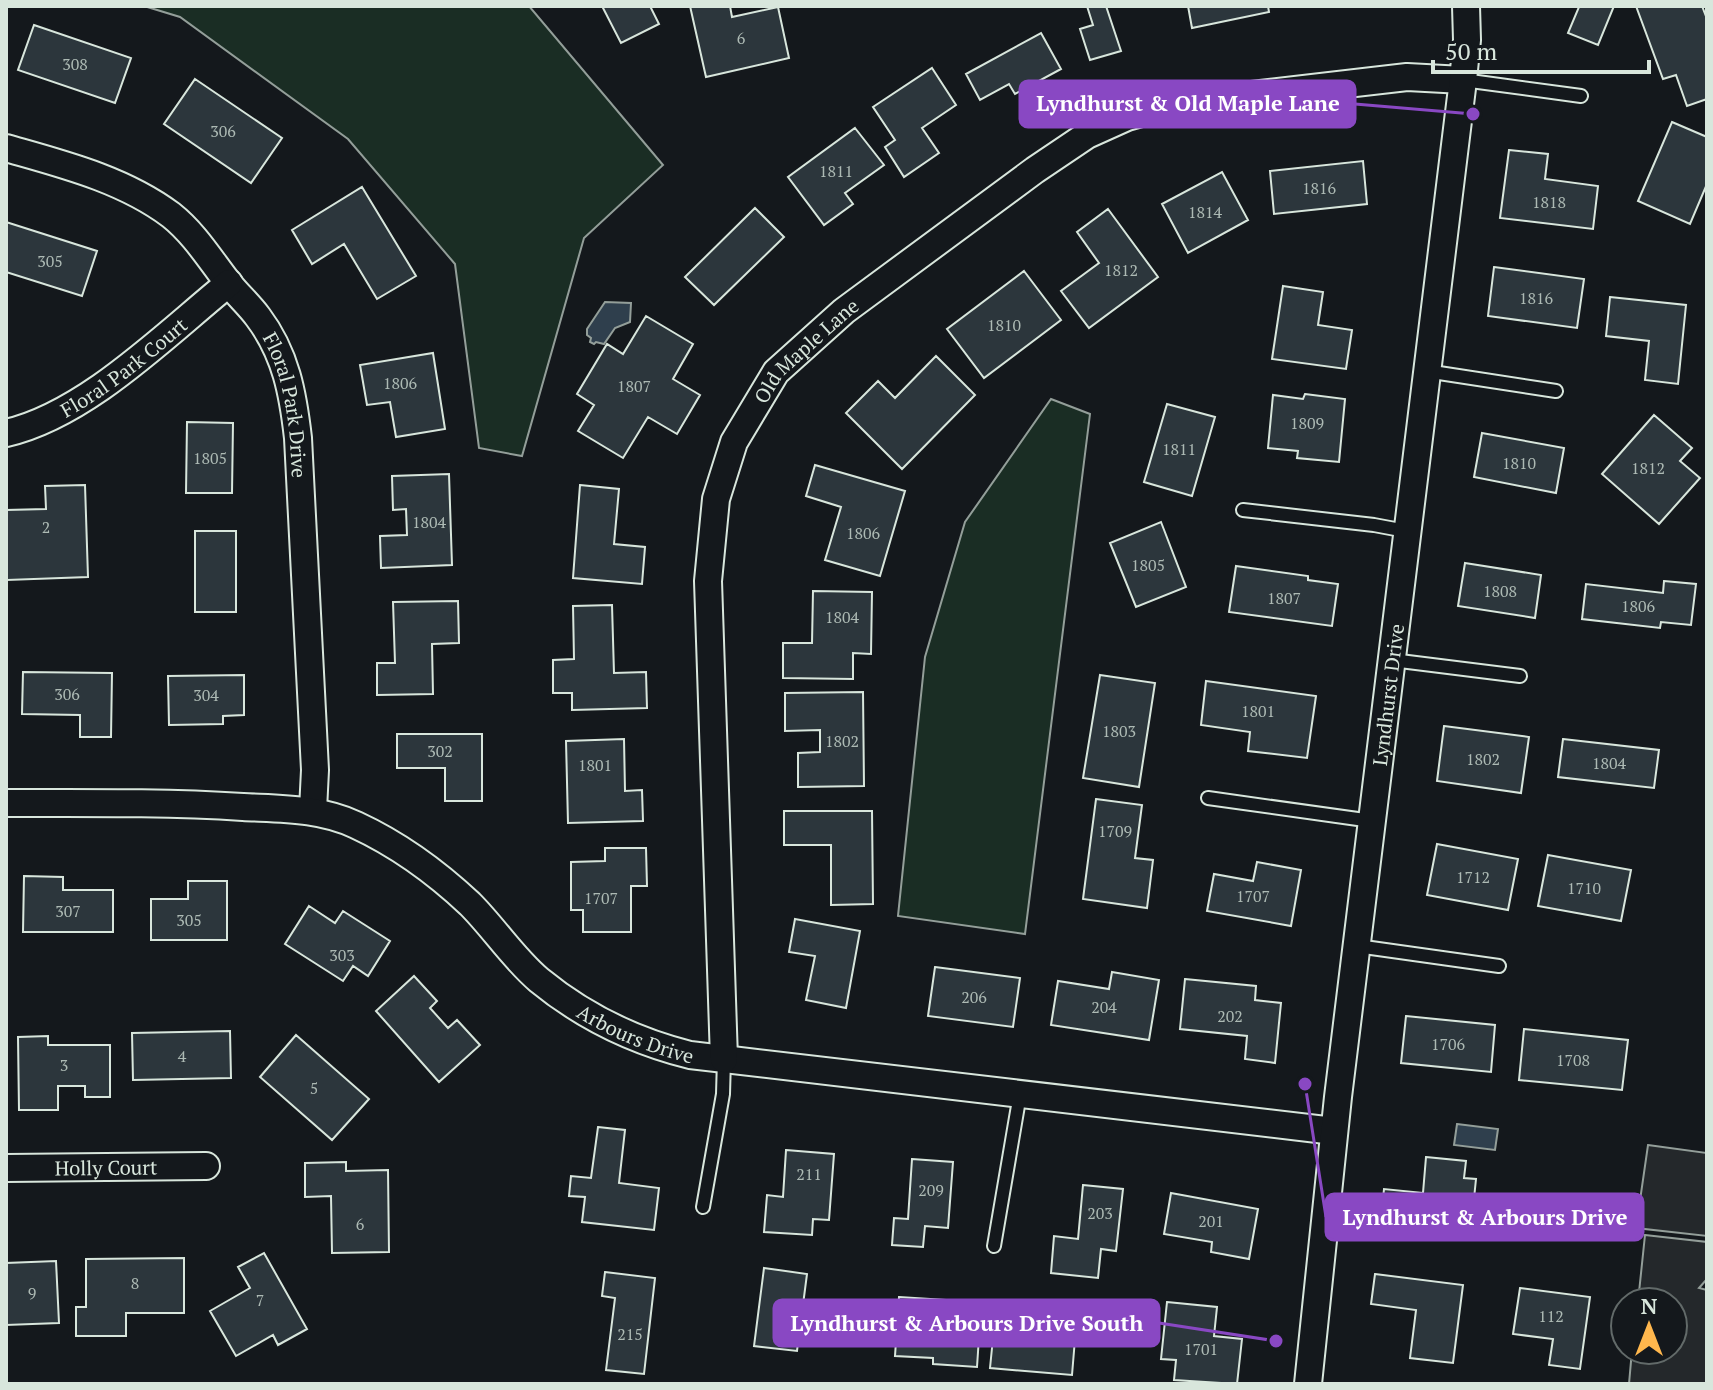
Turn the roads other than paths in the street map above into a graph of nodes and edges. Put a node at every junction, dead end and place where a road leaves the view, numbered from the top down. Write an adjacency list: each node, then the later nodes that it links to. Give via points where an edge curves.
1 (1466, 6): 2 (street, Lyndhurst Drive)
2 (1463, 80): 3 (lane); 6 (street, Lyndhurst Drive); 19 (street, Old Maple Lane, via 1376,80 1173,104 1127,117 1087,135 1035,170 844,311 776,372 734,442 716,499 708,581)
3 (1581, 96)
4 (6, 148): 5 (street, Floral Park Drive, via 85,171 141,196 172,216)
5 (229, 283): 8 (street, Floral Park Court, via 105,384 69,408); 15 (street, Floral Park Drive, via 283,358 293,393 302,493)
6 (1426, 371): 7 (lane); 10 (street, Lyndhurst Drive)
7 (1556, 391)
8 (6, 433)
9 (1243, 510): 10 (lane)
10 (1406, 531): 11 (street, Lyndhurst Drive)
11 (1392, 660): 12 (lane); 16 (street, Lyndhurst Drive)
12 (1520, 676)
13 (1208, 798): 16 (lane)
14 (6, 803): 15 (street, Arbours Drive)
15 (313, 810): 19 (street, Arbours Drive, via 395,845 470,905 538,979 583,1012 659,1047)
16 (1372, 821): 17 (street, Lyndhurst Drive)
17 (1357, 946): 18 (lane); 21 (street, Lyndhurst Drive)
18 (1499, 966)
19 (724, 1059): 20 (street, Arbours Drive); 24 (lane)
20 (1020, 1094): 21 (street, Arbours Drive); 25 (lane)
21 (1334, 1131): 26 (street, Lyndhurst Drive)
22 (206, 1166): 23 (street, Holly Court)
23 (6, 1168)
24 (703, 1207)
25 (994, 1246)
26 (1308, 1384)

